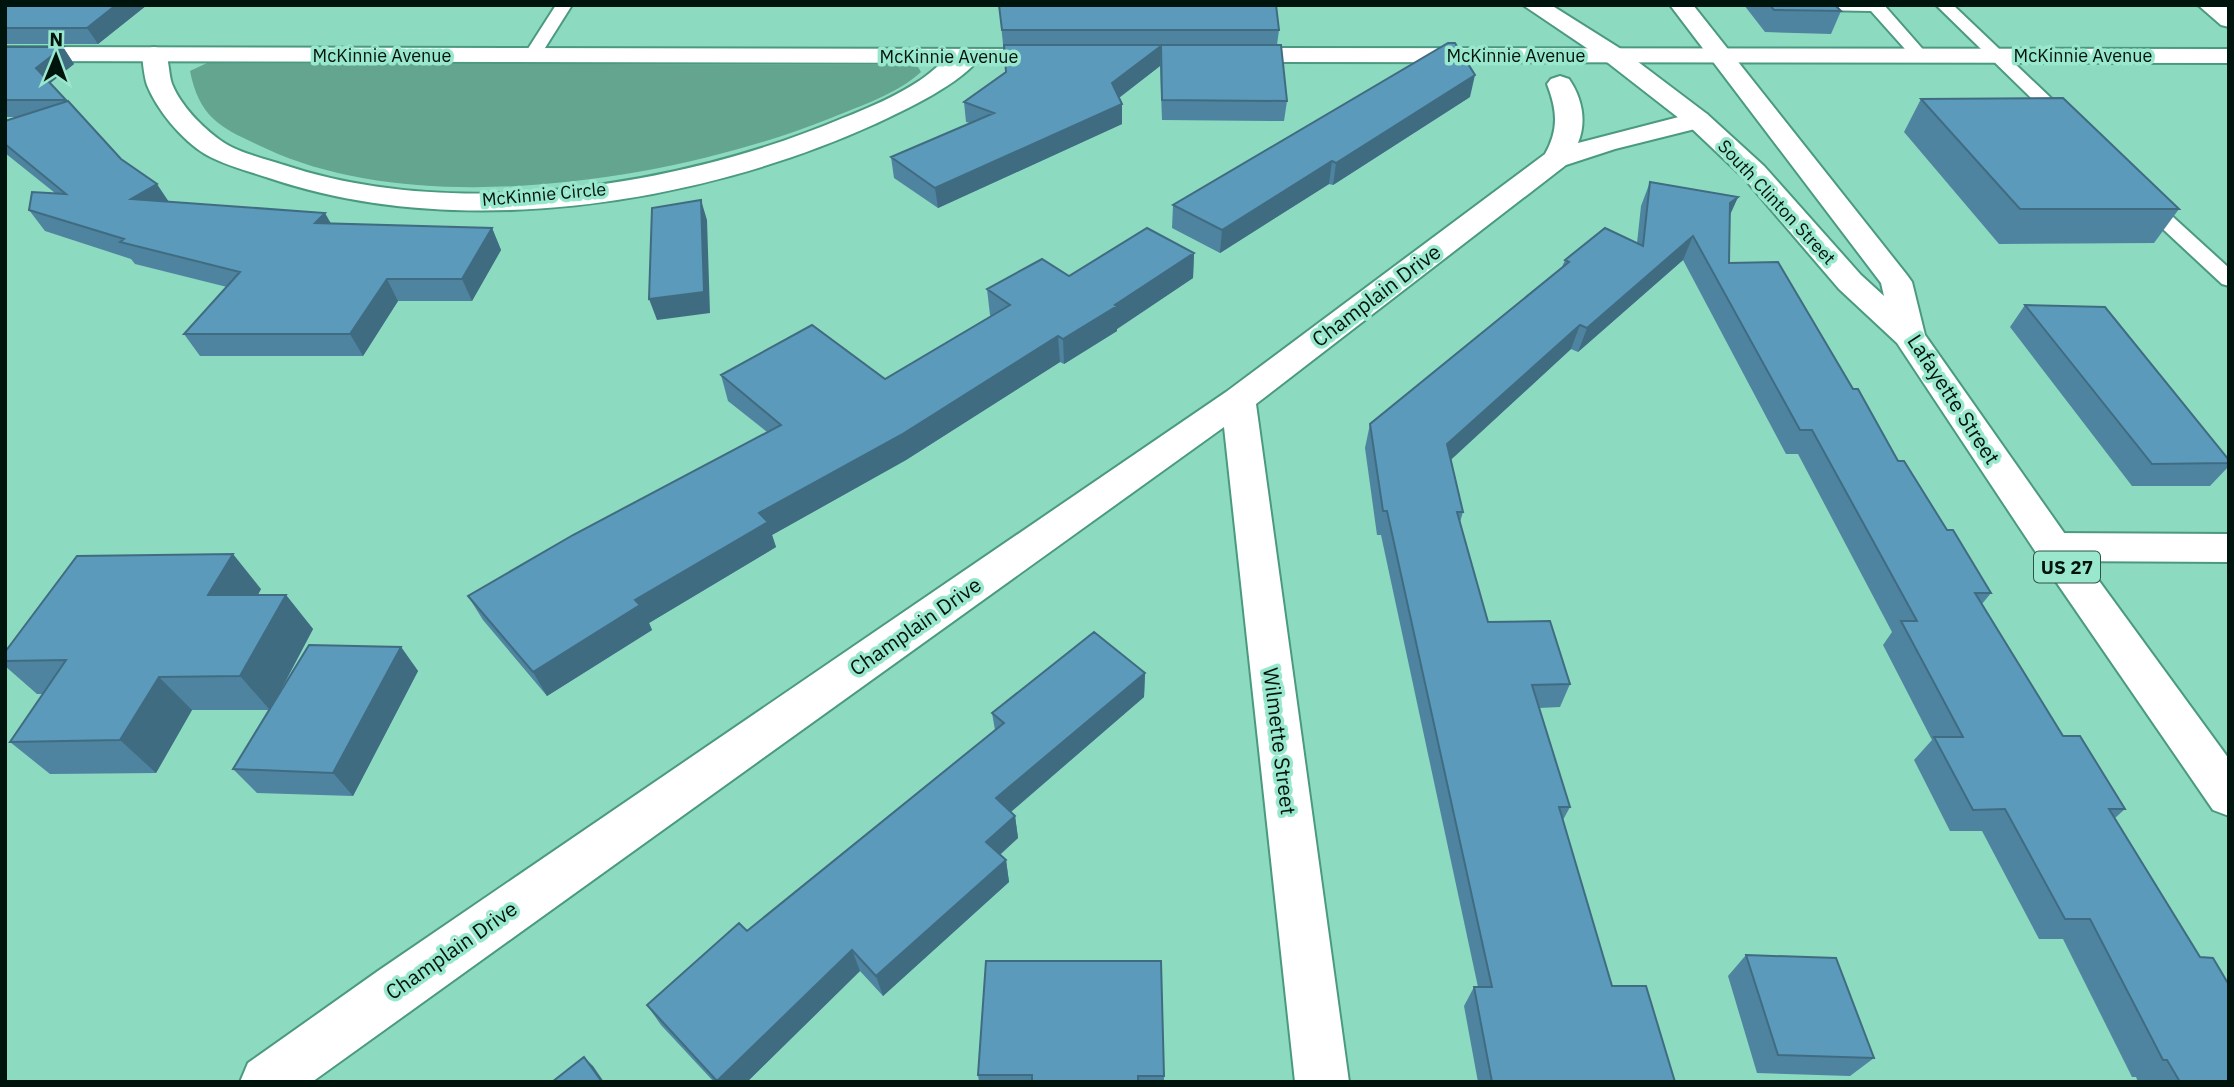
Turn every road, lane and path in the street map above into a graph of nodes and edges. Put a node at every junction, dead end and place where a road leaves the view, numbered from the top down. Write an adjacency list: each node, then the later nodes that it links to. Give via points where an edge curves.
1 (564, 5): 15 (lane)
2 (1534, 5): 11 (main road, South Clinton Street / US 27)
3 (1681, 5): 12 (main road, Lafayette Street / US 27)
4 (1817, 5): 7 (lane)
5 (1944, 5): 14 (lane)
6 (2209, 5): 8 (main road)
7 (1875, 6): 13 (lane)
8 (2229, 20)
9 (5, 54): 10 (main road, McKinnie Avenue)
10 (154, 54): 15 (main road, McKinnie Avenue); 17 (main road, McKinnie Circle, via 160,85 184,120 212,146 290,179 424,200 582,193 673,180 736,164 854,124 924,89)
11 (1612, 54): 12 (main road, McKinnie Avenue); 16 (main road, McKinnie Avenue); 21 (main road, South Clinton Street / US 27)
12 (1717, 54): 13 (main road, McKinnie Avenue); 26 (main road, Lafayette Street / US 27, via 1896,282)
13 (1919, 54): 14 (main road, McKinnie Avenue)
14 (1997, 54): 19 (main road, McKinnie Avenue); 22 (lane)
15 (532, 55): 17 (main road, McKinnie Avenue)
16 (1206, 55)
17 (969, 56): 18 (main road, McKinnie Avenue)
18 (1080, 56)
19 (2229, 56)
20 (1560, 84): 23 (main road, via 1571,111 1568,137)
21 (1698, 120): 23 (main road, Champlain Drive); 26 (main road, South Clinton Street / US 27, via 1754,172 1850,282)
22 (2083, 139)
23 (1556, 159): 27 (main road, Champlain Drive)
24 (2130, 187): 25 (lane)
25 (2229, 280)
26 (1909, 336): 28 (main road, Lafayette Street / US 27)
27 (1237, 400): 31 (main road, Champlain Drive); 32 (main road, Wilmette Street)
28 (2053, 547): 29 (main road); 30 (main road, Lafayette Street / US 27)
29 (2229, 548)
30 (2229, 796)
31 (267, 1082)
32 (1322, 1082)

